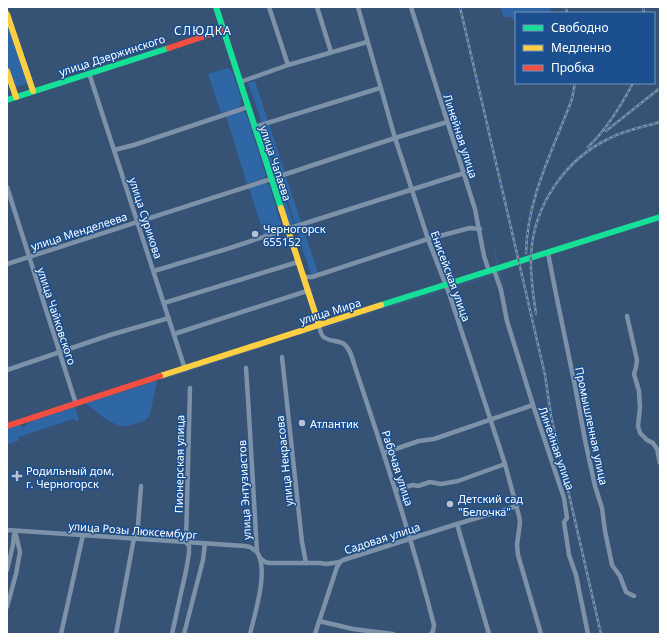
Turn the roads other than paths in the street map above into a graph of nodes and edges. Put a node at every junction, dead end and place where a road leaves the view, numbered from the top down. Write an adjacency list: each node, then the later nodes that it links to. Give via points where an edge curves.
1 (216, 7): 7 (main road, улица Чапаева)
2 (270, 7): 10 (street)
3 (317, 7): 9 (street)
4 (358, 7): 8 (street, Енисейская улица)
5 (411, 7): 19 (street, Линейная улица)
6 (7, 14): 15 (main road)
7 (223, 30): 12 (main road, улица Дзержинского); 13 (main road, улица Чапаева)
8 (367, 42): 9 (street); 14 (street, Енисейская улица)
9 (331, 52): 10 (street)
10 (288, 65): 13 (street)
11 (7, 71): 16 (main road)
12 (90, 73): 15 (main road, улица Дзержинского); 22 (street, улица Сурикова)
13 (240, 82): 18 (main road, улица Чапаева)
14 (380, 88): 20 (street); 21 (street, Енисейская улица)
15 (33, 91): 16 (main road, улица Дзержинского)
16 (16, 97): 17 (main road, улица Дзержинского)
17 (7, 100)
18 (248, 107): 20 (main road, улица Чапаева); 22 (street)
19 (447, 122): 21 (street, улица Менделеева); 23 (street, Линейная улица)
20 (254, 127): 24 (main road, улица Чапаева)
21 (395, 138): 24 (street, улица Менделеева); 26 (street, Енисейская улица)
22 (114, 150): 28 (street, улица Сурикова)
23 (464, 173): 26 (street); 30 (street, Линейная улица)
24 (271, 179): 28 (street, улица Менделеева); 29 (main road, улица Чапаева)
25 (7, 187): 33 (street, улица Чайковского)
26 (412, 189): 29 (street); 31 (street, Енисейская улица)
27 (660, 217): 32 (main road, улица Мира)
28 (138, 222): 33 (street, улица Менделеева); 36 (street, улица Сурикова)
29 (287, 229): 34 (main road, улица Чапаева); 36 (street)
30 (480, 229): 31 (street, via 470,228); 37 (street, Линейная улица, via 484,256)
31 (428, 239): 38 (street, via 312,277); 39 (street, Енисейская улица)
32 (548, 252): 37 (main road, улица Мира); 79 (street, Промышленная улица, via 612,565 620,576 626,592)
33 (29, 257): 35 (street, улица Менделеева); 48 (street, улица Чайковского)
34 (298, 262): 38 (main road, улица Чапаева); 41 (street)
35 (7, 264)
36 (154, 271): 41 (street, улица Сурикова)
37 (491, 271): 39 (main road, улица Мира); 55 (street, Линейная улица, via 501,290 507,321)
38 (303, 277): 40 (main road, улица Чапаева)
39 (446, 285): 44 (main road, улица Мира); 56 (street, Енисейская улица)
40 (308, 291): 44 (main road, улица Чапаева); 45 (street)
41 (164, 303): 43 (street, улица Сурикова)
42 (627, 316): 59 (street, via 637,360 634,374 639,391 638,426 640,433 657,449)
43 (168, 318): 45 (street, улица Сурикова); 48 (street)
44 (318, 325): 46 (street); 51 (main road, улица Мира)
45 (174, 334): 51 (street, улица Сурикова)
46 (324, 338): 47 (street); 58 (street, Рабочая улица, via 343,343 348,349)
47 (320, 342)
48 (60, 352): 52 (street); 54 (street, улица Чайковского)
49 (282, 357): 74 (street, улица Некрасова)
50 (246, 368): 72 (street, улица Энтузиастов)
51 (185, 369): 54 (main road, улица Мира)
52 (7, 370)
53 (190, 388): 70 (street, Пионерская улица)
54 (76, 404): 57 (main road, улица Мира)
55 (533, 406): 56 (street); 92 (street, Линейная улица, via 564,498 564,522 569,555 576,575)
56 (490, 420): 58 (street); 60 (street, Енисейская улица)
57 (7, 426)
58 (384, 453): 62 (street, Рабочая улица)
59 (660, 463)
60 (505, 464): 62 (street, via 458,481 441,484 430,482); 63 (street, Енисейская улица)
61 (141, 486): 68 (street)
62 (395, 490): 69 (street, Рабочая улица)
63 (517, 506): 64 (street, Садовая улица); 91 (street, Енисейская улица, via 520,522 518,555)
64 (457, 524): 69 (street, Садовая улица); 90 (street)
65 (7, 530): 66 (street, улица Розы Люксембург)
66 (15, 531): 67 (street, улица Розы Люксембург); 77 (street); 80 (street, via 20,552)
67 (83, 535): 68 (street, улица Розы Люксембург); 82 (street)
68 (135, 538): 70 (street, улица Розы Люксембург); 83 (street)
69 (409, 539): 75 (street, Садовая улица); 89 (street, Рабочая улица, via 434,625)
70 (186, 542): 71 (street, улица Розы Люксембург); 84 (street, Пионерская улица, via 190,553)
71 (205, 543): 72 (street, улица Розы Люксембург, via 245,546); 85 (street)
72 (256, 552): 73 (street, улица Энтузиастов)
73 (260, 558): 74 (street, via 269,563); 86 (street, улица Энтузиастов, via 260,592)
74 (306, 562): 76 (street)
75 (340, 562): 76 (street); 78 (street, Садовая улица)
76 (326, 564): 78 (street)
77 (7, 570)
78 (334, 574): 81 (street, Садовая улица)
79 (634, 596)
80 (7, 607)
81 (319, 621): 87 (street, Садовая улица); 88 (street)
82 (60, 634)
83 (116, 634)
84 (172, 634)
85 (184, 634)
86 (250, 634)
87 (315, 634)
88 (393, 634)
89 (431, 634)
90 (489, 634)
91 (541, 634)
92 (588, 634)

